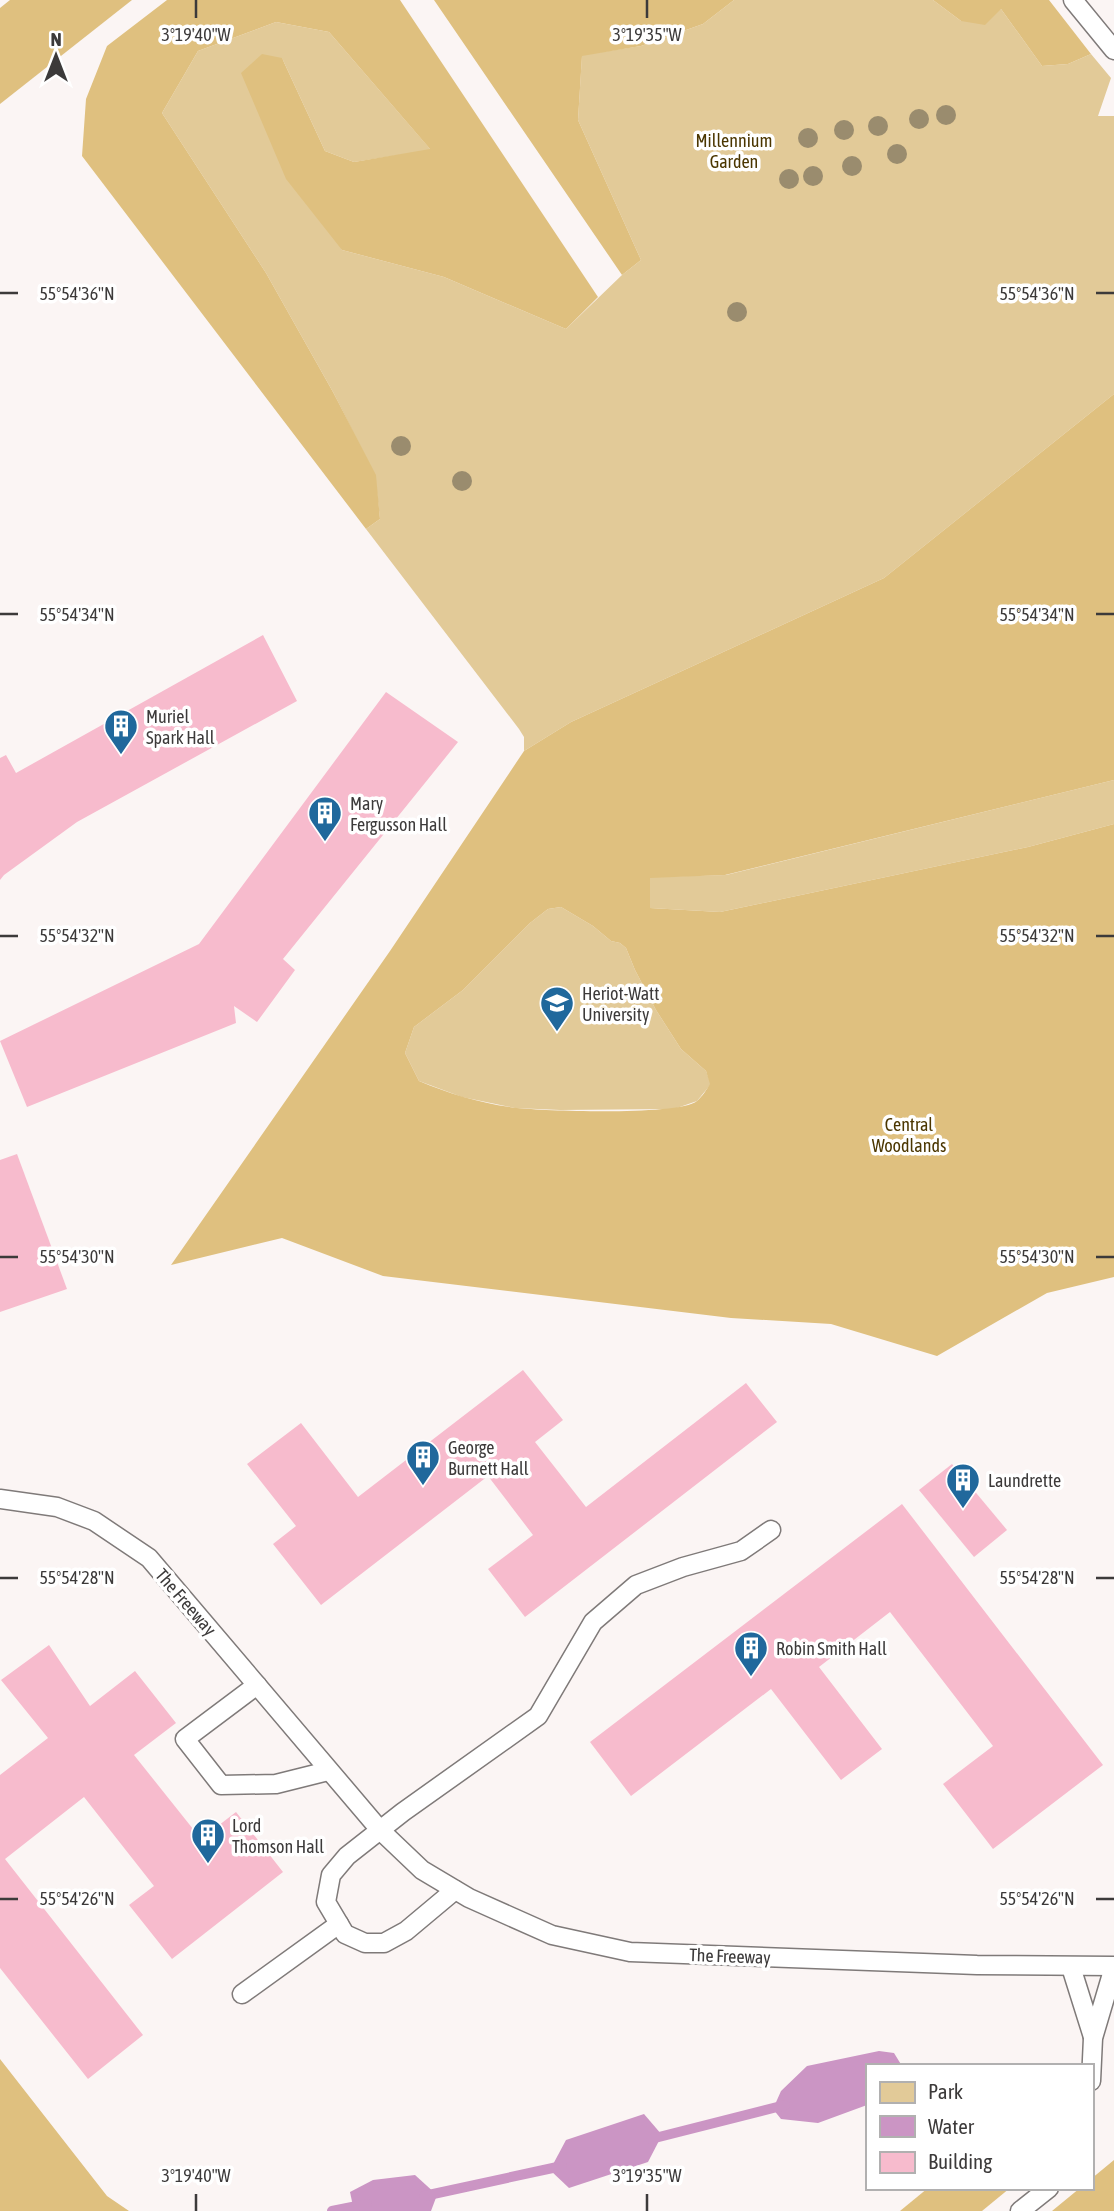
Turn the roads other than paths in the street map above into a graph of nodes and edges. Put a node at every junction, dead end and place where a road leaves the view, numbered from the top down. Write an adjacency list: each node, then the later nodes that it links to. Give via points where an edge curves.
1 (1073, 0): 2 (lane)
2 (1114, 50)
3 (0, 1499): 5 (lane, The Freeway, via 57,1507 94,1521 149,1558)
4 (771, 1530): 7 (lane, via 741,1551 636,1584 593,1622 538,1716)
5 (257, 1685): 6 (lane, The Freeway); 6 (lane, via 185,1739 221,1785 276,1784)
6 (328, 1771): 7 (lane, The Freeway)
7 (380, 1830): 8 (lane, The Freeway, via 422,1870); 9 (lane, via 331,1875 327,1902)
8 (455, 1890): 9 (lane, via 406,1931 384,1943 365,1943 345,1934); 10 (lane, The Freeway, via 552,1935 630,1951)
9 (340, 1924): 12 (lane)
10 (1071, 1967): 11 (lane, The Freeway); 13 (lane)
11 (1114, 1967): 13 (lane)
12 (242, 1994)
13 (1093, 2038): 14 (lane)
14 (1092, 2064)
15 (1046, 2190): 16 (lane)
16 (1020, 2211)

